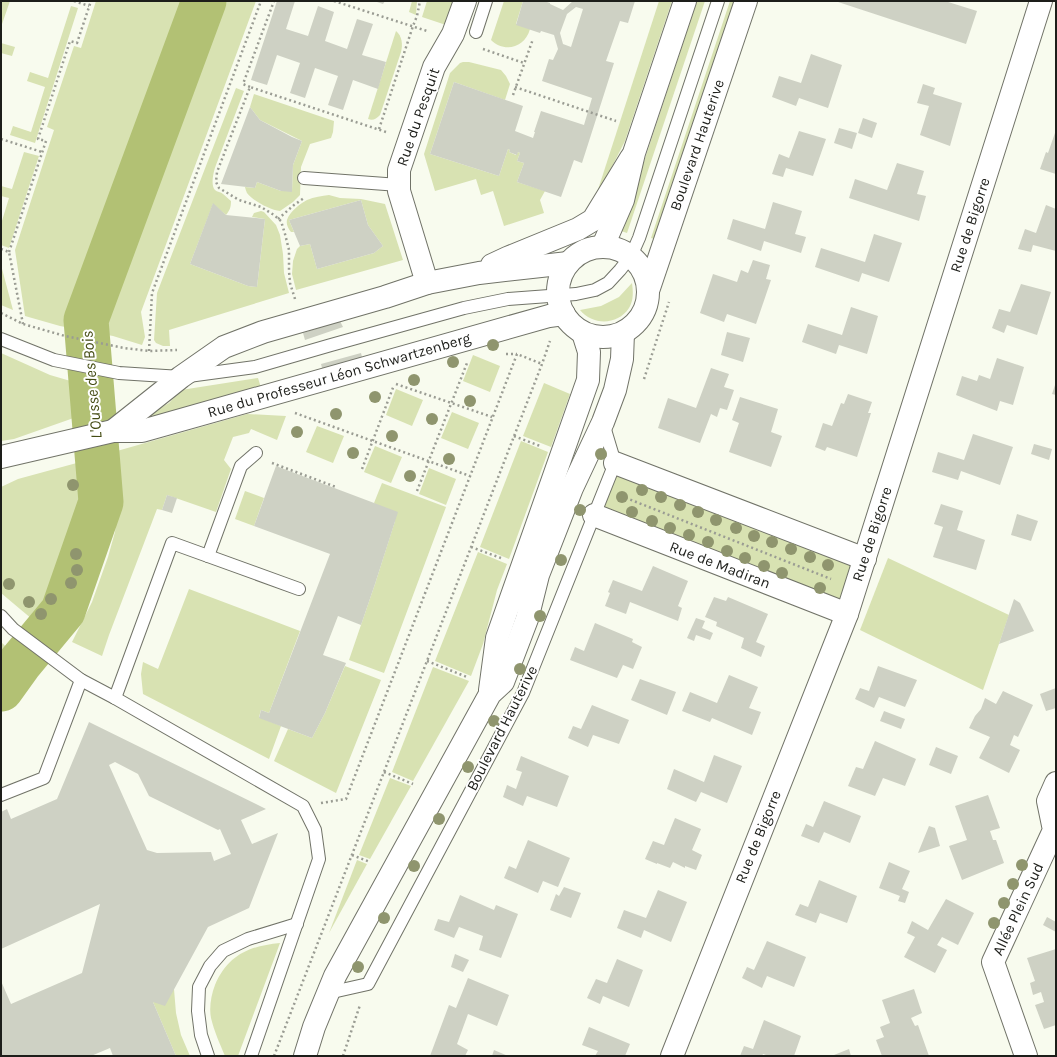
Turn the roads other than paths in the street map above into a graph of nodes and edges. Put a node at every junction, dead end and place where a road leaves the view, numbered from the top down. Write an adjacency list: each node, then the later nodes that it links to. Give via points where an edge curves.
1 (465, 1): 10 (street, Rue du Pesquit, via 451,39 434,68 399,170)
2 (486, 1): 7 (lane)
3 (685, 1): 8 (street)
4 (718, 1): 12 (lane)
5 (746, 1): 16 (street, Boulevard Hauterive)
6 (1041, 1): 29 (street, Rue de Bigorre)
7 (476, 32)
8 (634, 153): 11 (street, via 623,200); 14 (street, via 593,220)
9 (304, 178): 10 (lane)
10 (399, 185): 15 (street, Rue du Pesquit, via 401,201)
11 (603, 246): 12 (street, Boulevard Hauterive, via 617,248); 13 (street, Boulevard Hauterive, via 590,248)
12 (631, 256): 16 (street, Boulevard Hauterive, via 646,275); 17 (lane, via 608,283)
13 (568, 263): 14 (street, Rue du Professeur Léon Schwartzenberg); 17 (street, Boulevard Hauterive, via 561,275)
14 (479, 273): 15 (street, Rue du Professeur Léon Schwartzenberg)
15 (427, 283): 21 (street, Rue du Professeur Léon Schwartzenberg, via 263,332 224,347)
16 (649, 288): 19 (street, Boulevard Hauterive, via 648,302 642,315)
17 (557, 309): 18 (street); 21 (lane, via 508,299 464,308 256,367); 23 (street, Rue du Professeur Léon Schwartzenberg, via 142,431)
18 (583, 333): 19 (street, Boulevard Hauterive, via 596,337 610,337); 34 (street, Boulevard Hauterive, via 589,352 588,380 497,638)
19 (623, 333): 22 (street, Boulevard Hauterive, via 622,359 615,390)
20 (1, 339): 21 (lane, via 54,360 119,373)
21 (182, 377): 23 (street, Rue du Professeur Léon Schwartzenberg)
22 (603, 422): 26 (lane); 34 (street, Boulevard Hauterive, via 572,488 538,575 527,619 503,682)
23 (113, 431): 25 (street, Rue du Professeur Léon Schwartzenberg)
24 (254, 454): 28 (lane, via 241,466)
25 (1, 456)
26 (615, 463): 27 (lane, Boulevard Hauterive); 29 (street)
27 (594, 515): 31 (street, Rue de Madiran); 40 (lane, Boulevard Hauterive, via 523,693 368,984)
28 (208, 556): 30 (lane); 35 (lane, via 172,543)
29 (864, 559): 31 (street, Rue de Bigorre)
30 (299, 589)
31 (847, 614): 44 (street, Rue de Bigorre)
32 (1, 616): 33 (lane)
33 (81, 680): 35 (lane); 37 (lane, via 44,778)
34 (490, 694): 40 (street, Boulevard Hauterive)
35 (115, 698): 39 (lane, via 303,806 315,830 319,859)
36 (1056, 783): 38 (street, Allée Plein Sud, via 1048,801)
37 (1, 795)
38 (1055, 830): 45 (street, Allée Plein Sud, via 993,962)
39 (296, 924): 41 (lane, via 248,939 223,951 210,966 199,987 198,1011); 42 (lane)
40 (328, 993): 43 (street, Boulevard Hauterive)
41 (208, 1056)
42 (251, 1056)
43 (305, 1056)
44 (672, 1056)
45 (1026, 1056)

